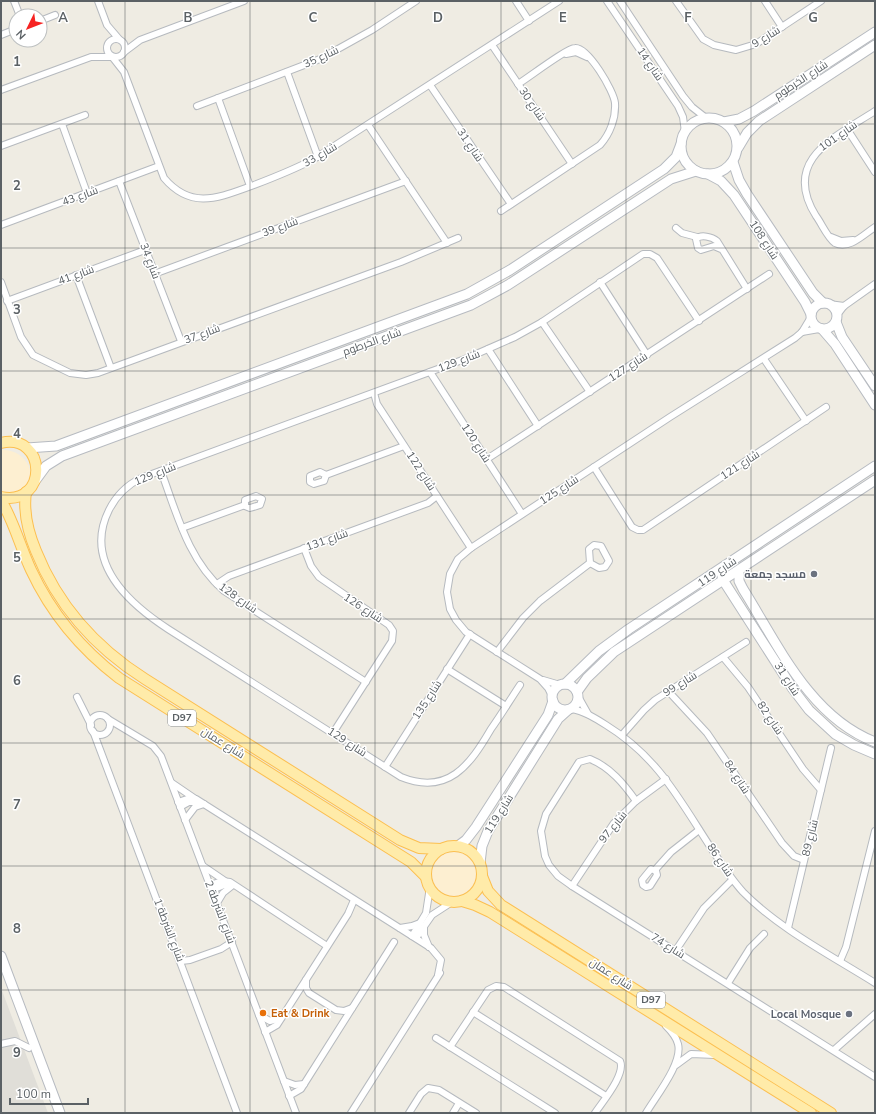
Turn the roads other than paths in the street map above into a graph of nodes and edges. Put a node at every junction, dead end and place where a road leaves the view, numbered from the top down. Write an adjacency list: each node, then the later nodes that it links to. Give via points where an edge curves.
1 (98, 1): 14 (street)
2 (244, 1): 18 (street)
3 (416, 1): 26 (street, شارع 35, via 349,44)
4 (516, 1): 13 (street)
5 (559, 1): 13 (street, شارع 33)
6 (607, 1): 39 (street, شارع 14, via 678,106)
7 (620, 1): 34 (street, شارع 14, via 692,107)
8 (676, 1): 15 (street, شارع 9, via 699,35 714,45 736,50 748,48)
9 (765, 1): 15 (street)
10 (821, 1): 15 (street, شارع 9)
11 (55, 15): 12 (street)
12 (48, 18)
13 (529, 21): 21 (street, شارع 33)
14 (107, 25): 17 (street); 19 (street)
15 (782, 27)
16 (875, 32): 35 (street, شارع الخرطوم, via 754,111)
17 (120, 40): 18 (street); 19 (street, via 111,40); 22 (street, via 124,45)
18 (140, 40): 22 (street)
19 (107, 45): 23 (street); 24 (street, via 106,51)
20 (875, 45): 42 (street, شارع الخرطوم, via 759,121 747,133)
21 (492, 46): 27 (street, شارع 30); 28 (street, شارع 33)
22 (124, 53): 24 (street, via 118,58); 25 (street, شارع 33)
23 (91, 57): 24 (street); 29 (street)
24 (112, 57): 25 (street, شارع 33)
25 (124, 72): 46 (street, شارع 33)
26 (287, 72): 30 (street, شارع 35); 43 (street)
27 (518, 84): 45 (street, شارع 30); 45 (street, via 560,56 572,52 581,53 594,64 614,97 612,126 600,145)
28 (430, 85): 37 (street, شارع 33); 54 (street, شارع 31)
29 (1, 90)
30 (218, 98): 31 (street, شارع 35); 52 (street)
31 (197, 106)
32 (875, 111): 38 (street, شارع 101)
33 (85, 115): 36 (street)
34 (706, 118): 35 (street); 39 (street, via 693,122)
35 (724, 122): 42 (street, via 733,130)
36 (62, 124): 41 (street); 53 (street)
37 (368, 125): 43 (street, شارع 33); 51 (street)
38 (847, 129): 48 (street); 57 (street, شارع 101, via 819,149 811,160 804,185 806,198 827,233 834,239 841,241 859,238)
39 (685, 132): 40 (street)
40 (681, 144): 47 (street, via 683,157); 95 (street, شارع الخرطوم, via 676,157 664,169 510,270 467,294 56,446)
41 (1, 146)
42 (738, 148): 44 (street)
43 (318, 157): 52 (street, شارع 33, via 291,171)
44 (733, 162): 49 (street, via 722,171); 72 (street, شارع 108, via 747,194 813,294)
45 (572, 164): 54 (street)
46 (159, 166): 50 (street, شارع 43); 52 (street, شارع 33, via 164,178 172,186 192,197 215,198)
47 (696, 171): 49 (street); 102 (street, شارع الخرطوم, via 671,178 508,285 471,305 62,456 46,466)
48 (875, 172)
49 (708, 174): 74 (street, شارع 108, via 721,181 734,195 805,302)
50 (120, 181): 53 (street, شارع 43); 63 (street, شارع 34)
51 (406, 181): 61 (street); 64 (street, شارع 39)
52 (250, 186)
53 (87, 193): 56 (street, شارع 43)
54 (511, 204): 55 (street)
55 (501, 211)
56 (1, 225)
57 (875, 227)
58 (676, 228): 59 (street, via 682,233)
59 (697, 237): 62 (street, via 713,238); 62 (street, via 695,240 701,250 714,246)
60 (458, 238): 61 (street, شارع 37)
61 (447, 243): 80 (street, شارع 37)
62 (721, 249): 70 (street)
63 (145, 250): 64 (street, شارع 34); 66 (street, شارع 41)
64 (154, 274): 80 (street, شارع 34)
65 (769, 274): 70 (street, شارع 127)
66 (76, 275): 71 (street, شارع 41); 84 (street)
67 (1, 282): 71 (street, شارع 37)
68 (600, 282): 76 (street, شارع 129, via 641,256 652,254); 77 (street, شارع 129); 82 (street)
69 (875, 284): 73 (street)
70 (747, 289): 76 (street, شارع 127)
71 (7, 301): 84 (street, شارع 37, via 24,343 37,358 74,374 92,374)
72 (826, 303): 73 (street); 74 (street, via 814,308); 75 (street, via 835,310)
73 (844, 306): 75 (street)
74 (811, 316): 78 (street, via 814,325); 79 (street, شارع 125)
75 (837, 318): 78 (street, via 829,329); 86 (street, via 842,337)
76 (699, 320): 82 (street, شارع 127)
77 (542, 322): 81 (street, شارع 129); 87 (street)
78 (820, 329): 79 (street, شارع 125); 89 (street, via 835,344)
79 (802, 332): 83 (street, شارع 125)
80 (181, 342): 84 (street, شارع 37)
81 (488, 349): 85 (street, شارع 129); 92 (street)
82 (647, 355): 87 (street, شارع 127)
83 (764, 359): 91 (street); 98 (street, شارع 125)
84 (111, 368)
85 (430, 372): 88 (street, شارع 129); 96 (street, شارع 120)
86 (875, 386)
87 (590, 392): 92 (street, شارع 127)
88 (374, 393): 94 (street, شارع 122, via 377,404); 99 (street, شارع 129)
89 (875, 405)
90 (826, 407): 91 (street, شارع 121)
91 (806, 421): 98 (street, شارع 121, via 654,522 639,526 627,518)
92 (538, 426): 96 (street, شارع 127)
93 (4, 440): 95 (main road)
94 (404, 446): 100 (street); 105 (street, شارع 122)
95 (27, 448): 102 (main road, via 35,460)
96 (487, 460): 109 (street, شارع 120)
97 (875, 466): 104 (street, شارع 119)
98 (594, 467): 109 (street, شارع 125)
99 (161, 471): 110 (street, شارع 128); 142 (street, شارع 129, via 127,486 118,495 107,514 101,546 112,578 157,622)
100 (326, 475)
101 (875, 480): 108 (street, شارع 119)
102 (35, 481): 103 (main road)
103 (26, 492): 106 (main road, via 14,498); 162 (main road, شارع عمان / D97, via 28,530 50,582 80,626 109,653 145,680 400,840 419,848)
104 (837, 492): 108 (street, via 842,493 842,496); 113 (street, شارع 119)
105 (438, 496): 111 (street, شارع 131, via 428,504); 112 (street, شارع 122)
106 (1, 498): 170 (main road, شارع عمان / D97, via 14,524 30,568 43,592 73,635 99,662 119,678 411,862)
107 (245, 505): 110 (street)
108 (826, 512): 115 (street, شارع 119)
109 (522, 514): 112 (street, شارع 125)
110 (182, 528): 117 (street, شارع 128, via 198,562)
111 (304, 548): 117 (street, شارع 131, via 229,576); 125 (street, شارع 126, via 311,566 319,577 392,629 392,641)
112 (471, 548): 118 (street, شارع 125, via 452,569 447,592 453,615)
113 (740, 556): 116 (street, via 724,571); 128 (street, شارع 119, via 610,642)
114 (590, 563): 120 (street, via 540,601 523,618)
115 (739, 571): 116 (street, شارع 119); 126 (street, شارع 31, via 739,581 743,589)
116 (723, 580): 122 (street, شارع 31); 130 (street, شارع 119, via 614,652 587,678)
117 (217, 584): 125 (street, شارع 128, via 224,591)
118 (470, 634): 120 (street, شارع 125); 123 (street, شارع 135)
119 (746, 642): 121 (street, شارع 99)
120 (497, 652): 124 (street, شارع 125)
121 (722, 658): 129 (street, شارع 99); 152 (street, شارع 82, via 757,699 803,769)
122 (775, 661): 126 (street, via 782,657); 147 (street, شارع 31, via 801,700 826,727 845,741)
123 (447, 669): 133 (street); 148 (street, شارع 135)
124 (540, 679): 128 (street, شارع 125); 132 (street, شارع 125, via 546,684)
125 (366, 682): 142 (street, شارع 126)
126 (802, 684): 144 (street, شارع 31, via 838,721 853,732)
127 (520, 685): 133 (street, شارع 129)
128 (563, 685): 130 (street, via 572,686); 132 (street, via 555,690)
129 (669, 692): 143 (street, شارع 99, via 644,710); 163 (street, شارع 84, via 707,733 782,843 794,856)
130 (578, 695): 135 (street, via 577,703); 136 (street, شارع 86)
131 (77, 697): 134 (street, شارع الشرطة 1)
132 (553, 699): 135 (street, via 557,707); 161 (street, شارع 119, via 548,715 476,827)
133 (506, 706): 148 (street, شارع 129, via 475,756 453,775 436,781 418,782 401,777)
134 (84, 709): 137 (street); 139 (street, شارع الشرطة 1)
135 (569, 710): 136 (street, شارع 86); 164 (street, شارع 119, via 558,719 488,831 482,846)
136 (588, 714): 143 (street, شارع 86)
137 (96, 716): 138 (street, via 101,715); 139 (street, via 92,720)
138 (108, 719): 140 (street, شارع الشرطة 2); 141 (street, via 110,724)
139 (92, 728): 141 (street, via 100,734); 145 (street, شارع الشرطة 1)
140 (123, 728): 141 (street); 150 (street, شارع الشرطة 2, via 158,750)
141 (107, 731): 145 (street)
142 (333, 733): 148 (street, شارع 129)
143 (622, 735): 149 (street, شارع 86, via 647,756)
144 (875, 742)
145 (99, 748): 189 (street, شارع الشرطة 1)
146 (831, 748): 151 (street, شارع 89)
147 (875, 754)
148 (385, 767)
149 (666, 779): 155 (street, شارع 97); 159 (street, شارع 86)
150 (170, 780): 154 (street); 157 (street, شارع الشرطة 2)
151 (824, 780): 152 (street); 153 (street, شارع 89)
152 (814, 781): 153 (street, شارع 82)
153 (821, 790): 163 (street, شارع 89)
154 (194, 798): 156 (street); 157 (street)
155 (636, 801): 172 (street, شارع 97, via 608,830); 172 (street, شارع 74, via 620,780 600,765 584,759 577,764 543,821 541,831 549,865 558,876)
156 (202, 803): 157 (street); 158 (street, via 195,807); 174 (street)
157 (179, 804): 158 (street, شارع الشرطة 2)
158 (185, 820): 165 (street, شارع الشرطة 2)
159 (699, 830): 166 (street); 168 (street, شارع 86)
160 (875, 830): 188 (street, via 846,947)
161 (458, 846): 162 (main road); 164 (main road, via 473,853)
162 (441, 849): 170 (main road, via 428,864)
163 (804, 860): 179 (street, شارع 89)
164 (480, 863): 167 (main road)
165 (202, 864): 169 (street); 173 (street, شارع الشرطة 2)
166 (655, 870)
167 (482, 876): 175 (main road, via 474,894); 228 (main road, شارع عمان / D97, via 488,891 501,905)
168 (732, 880): 179 (street, شارع 86, via 762,909); 186 (street, via 704,908)
169 (225, 881): 171 (street); 173 (street)
170 (428, 882): 175 (main road, via 441,899); 177 (street, via 429,903)
171 (233, 885): 173 (street); 176 (street, via 223,893); 184 (street)
172 (572, 886): 186 (street, شارع 74)
173 (211, 888): 176 (street, شارع الشرطة 2)
174 (356, 901): 178 (street); 184 (street)
175 (457, 901): 177 (street, via 436,911); 198 (main road, شارع عمان / D97, via 490,912)
176 (217, 904): 183 (street, شارع الشرطة 2)
177 (423, 923): 178 (street); 181 (street); 185 (street, via 424,935)
178 (400, 928): 181 (street)
179 (788, 928): 188 (street, شارع 86)
180 (764, 934): 192 (street, via 750,948)
181 (414, 937): 185 (street)
182 (394, 942): 194 (street)
183 (232, 944): 189 (street); 197 (street, شارع الشرطة 2)
184 (327, 946): 191 (street)
185 (430, 947): 220 (street, via 441,960 438,975)
186 (676, 950): 192 (street, شارع 74)
187 (1, 956): 218 (street)
188 (840, 961): 193 (street, شارع 86)
189 (182, 964): 219 (street, شارع الشرطة 1)
190 (1, 973): 205 (street)
191 (306, 980): 194 (street, via 309,993 336,1010 344,1011); 199 (street)
192 (728, 983): 206 (street, شارع 74)
193 (875, 983)
194 (353, 1007): 211 (street)
195 (473, 1012): 204 (street); 213 (street); 213 (street, via 488,990 501,986 617,1057 622,1064 622,1070)
196 (875, 1014): 206 (street)
197 (259, 1015): 199 (street, via 270,1021); 200 (street, شارع الشرطة 2)
198 (661, 1020): 207 (main road, شارع عمان / D97); 208 (street, via 678,1044)
199 (279, 1022): 200 (street); 203 (street)
200 (264, 1030): 203 (street, شارع الشرطة 2)
201 (436, 1038): 204 (street)
202 (1, 1044): 205 (street, via 15,1041)
203 (271, 1047): 210 (street, شارع الشرطة 2)
204 (450, 1047): 215 (street)
205 (29, 1048): 217 (street)
206 (834, 1050): 209 (street, شارع 74)
207 (717, 1055): 208 (street, via 691,1054); 227 (main road, شارع عمان / D97)
208 (675, 1066): 226 (street)
209 (875, 1077)
210 (284, 1081): 211 (street); 212 (street, شارع الشرطة 2)
211 (303, 1087): 212 (street); 216 (street)
212 (288, 1094): 216 (street, شارع الشرطة 2)
213 (606, 1096): 225 (street)
214 (460, 1103): 221 (street, via 439,1090 428,1088); 222 (street); 223 (street)
215 (546, 1110): 224 (street)
216 (295, 1111)
217 (54, 1113)
218 (60, 1113)
219 (237, 1113)
220 (351, 1113)
221 (409, 1113)
222 (453, 1113)
223 (476, 1113)
224 (555, 1113)
225 (595, 1113)
226 (646, 1113)
227 (811, 1113)
228 (831, 1113)

